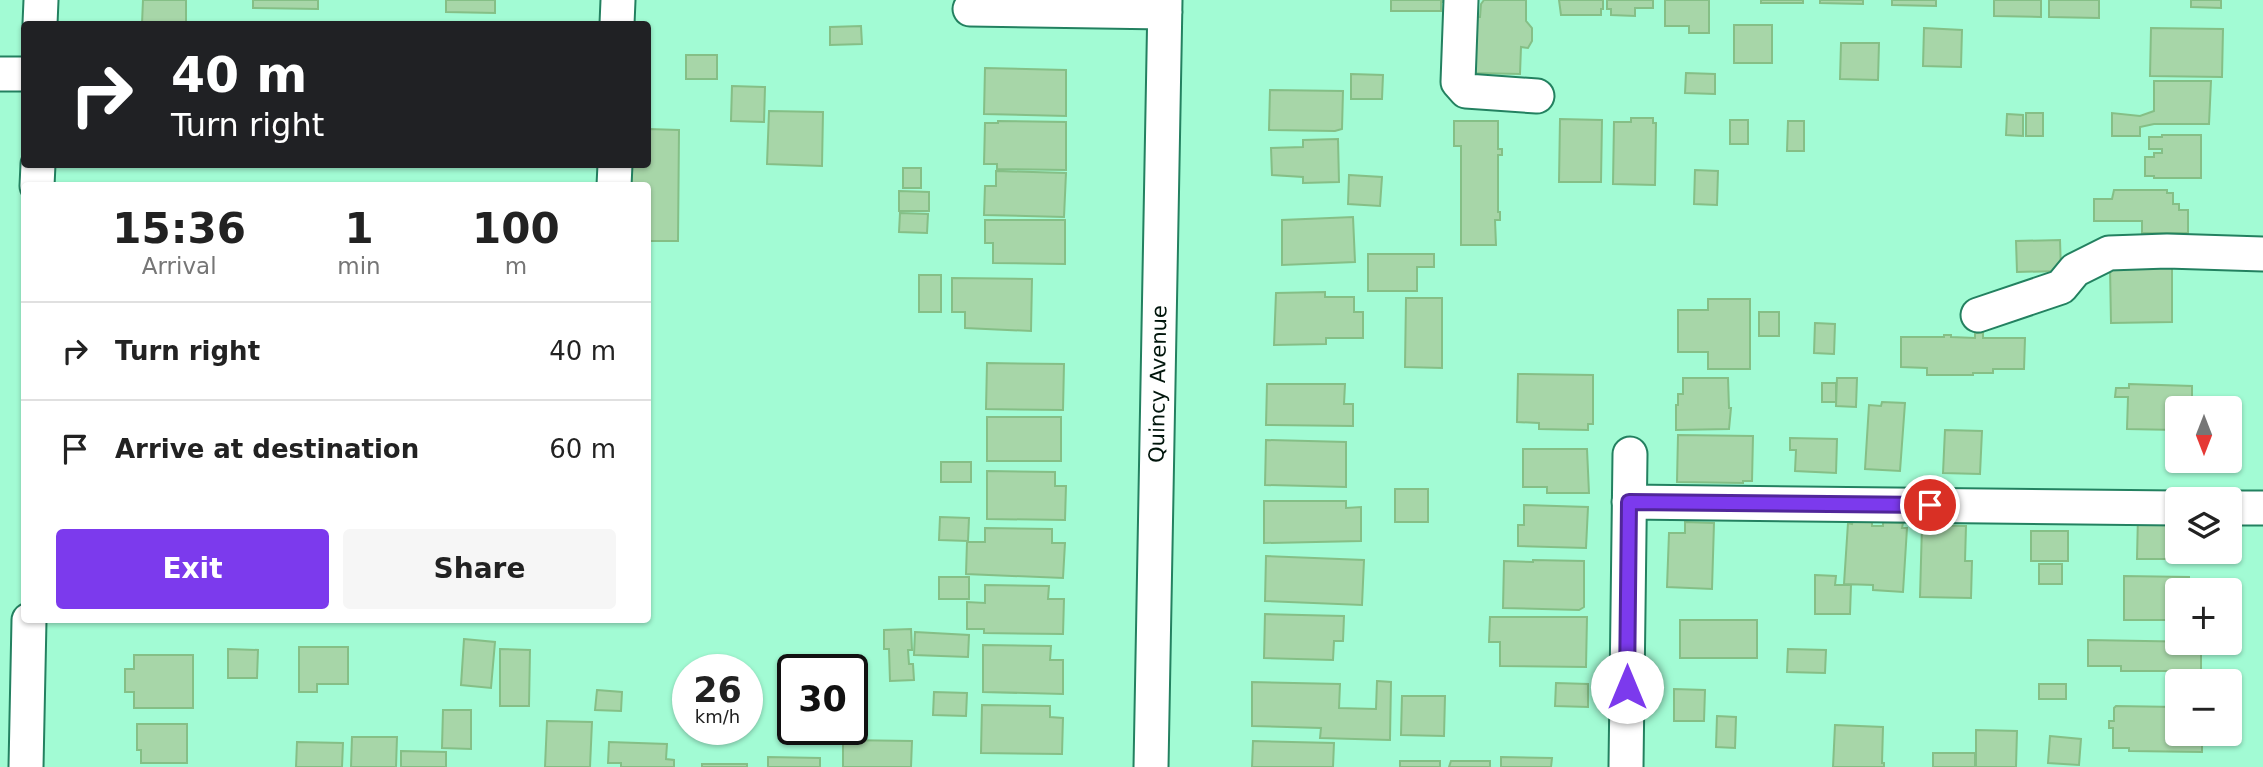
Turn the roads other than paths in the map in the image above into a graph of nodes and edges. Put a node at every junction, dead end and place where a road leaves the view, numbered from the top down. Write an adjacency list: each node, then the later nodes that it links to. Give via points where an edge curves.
1 (41, 0): 6 (street)
2 (618, 0): 7 (street)
3 (1461, 0): 10 (street, via 1458,82 1466,91)
4 (1165, 6): 5 (street); 20 (street, Quincy Avenue)
5 (970, 9)
6 (40, 21)
7 (617, 21)
8 (0, 74): 9 (street)
9 (21, 74)
10 (1536, 96)
11 (2263, 254): 12 (street, via 2109,253 2076,270 2061,287)
12 (1978, 316)
13 (1630, 454): 14 (street)
14 (1629, 502): 15 (street); 21 (street)
15 (2165, 508)
16 (2242, 508): 17 (street)
17 (2263, 508)
18 (29, 623): 19 (street)
19 (26, 767)
20 (1151, 767)
21 (1626, 767)

